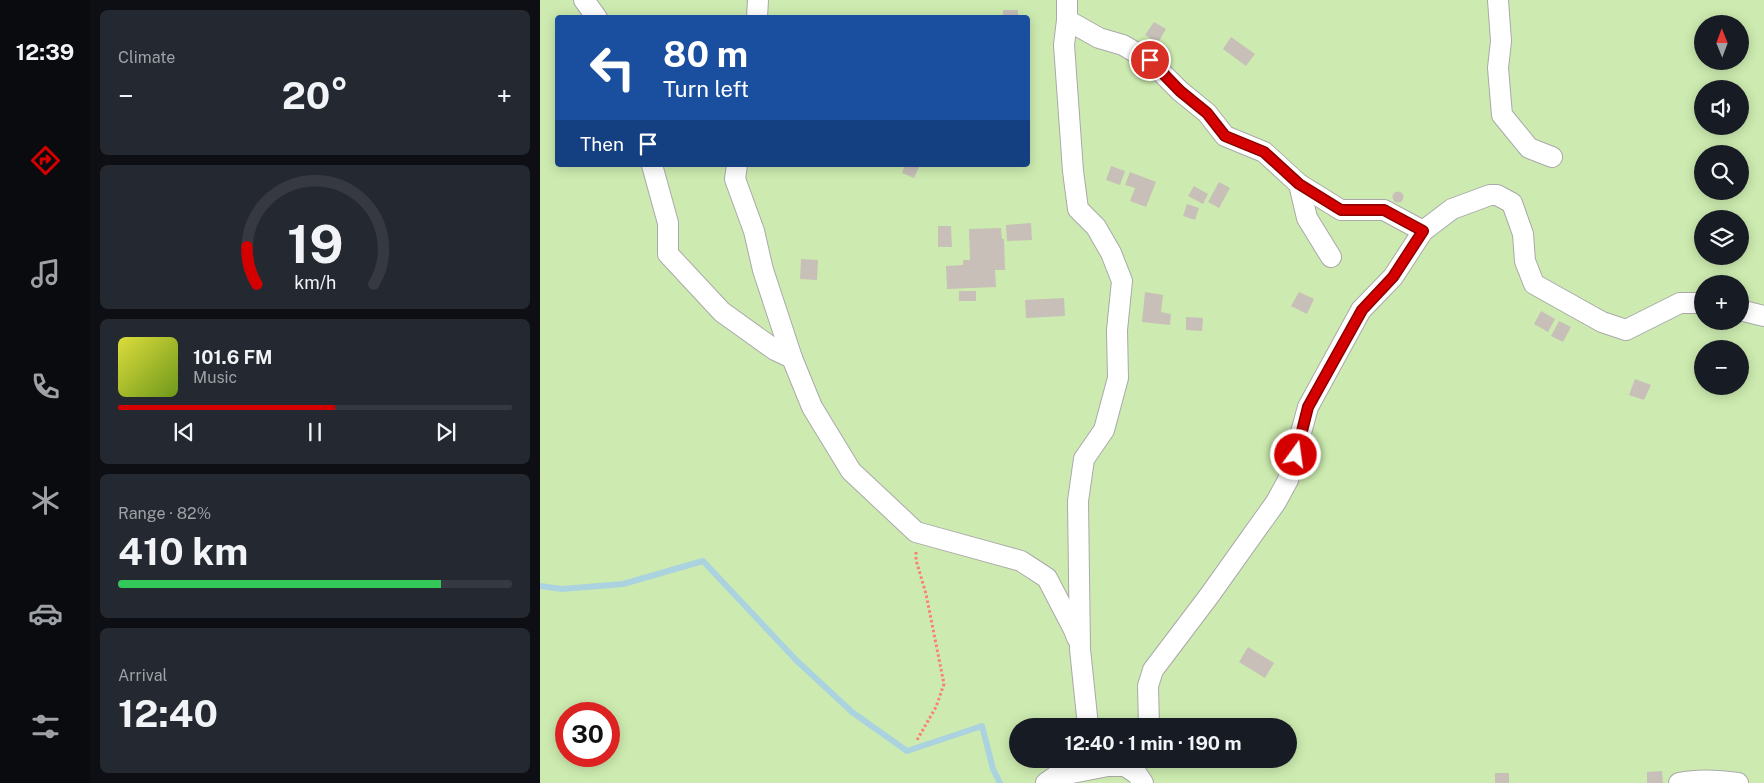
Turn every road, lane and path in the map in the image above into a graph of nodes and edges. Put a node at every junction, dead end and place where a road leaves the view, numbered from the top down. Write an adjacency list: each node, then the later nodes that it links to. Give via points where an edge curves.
1 (584, 0): 5 (street)
2 (758, 0): 6 (street)
3 (1067, 0): 7 (street)
4 (1498, 0): 8 (street, via 1502,115 1529,148)
5 (595, 15)
6 (757, 15)
7 (1067, 20): 11 (street, via 1150,60 1207,113 1225,136 1264,152); 19 (street, via 1064,45 1078,209 1096,227 1112,253 1122,281 1117,330 1118,378 1104,430 1084,459 1078,501)
8 (1552, 157)
9 (653, 167): 17 (street, via 668,223 668,254 722,312 775,350)
10 (737, 167): 17 (street, via 734,179 754,231 763,270)
11 (1299, 184): 12 (street, via 1341,210 1384,210); 13 (street, via 1307,218)
12 (1423, 231): 14 (street, via 1452,209 1497,195 1512,203 1523,234 1525,261 1534,284 1602,322 1626,330 1680,303); 21 (street, via 1393,277 1362,310 1308,407 1290,472 1276,502 1152,670 1148,686)
13 (1331, 257)
14 (1694, 302)
15 (1749, 312): 16 (street)
16 (1764, 316)
17 (792, 358): 18 (street, via 812,407 851,471)
18 (916, 532): 19 (street, via 1022,561 1047,578 1074,630); 22 (path, via 916,560 944,684 936,707)
19 (1080, 649): 20 (street)
20 (1087, 718)
21 (1149, 718)
22 (917, 740)
23 (1079, 768): 24 (street)
24 (1046, 783)
25 (1679, 783): 26 (street, via 1694,780)
26 (1738, 783)

